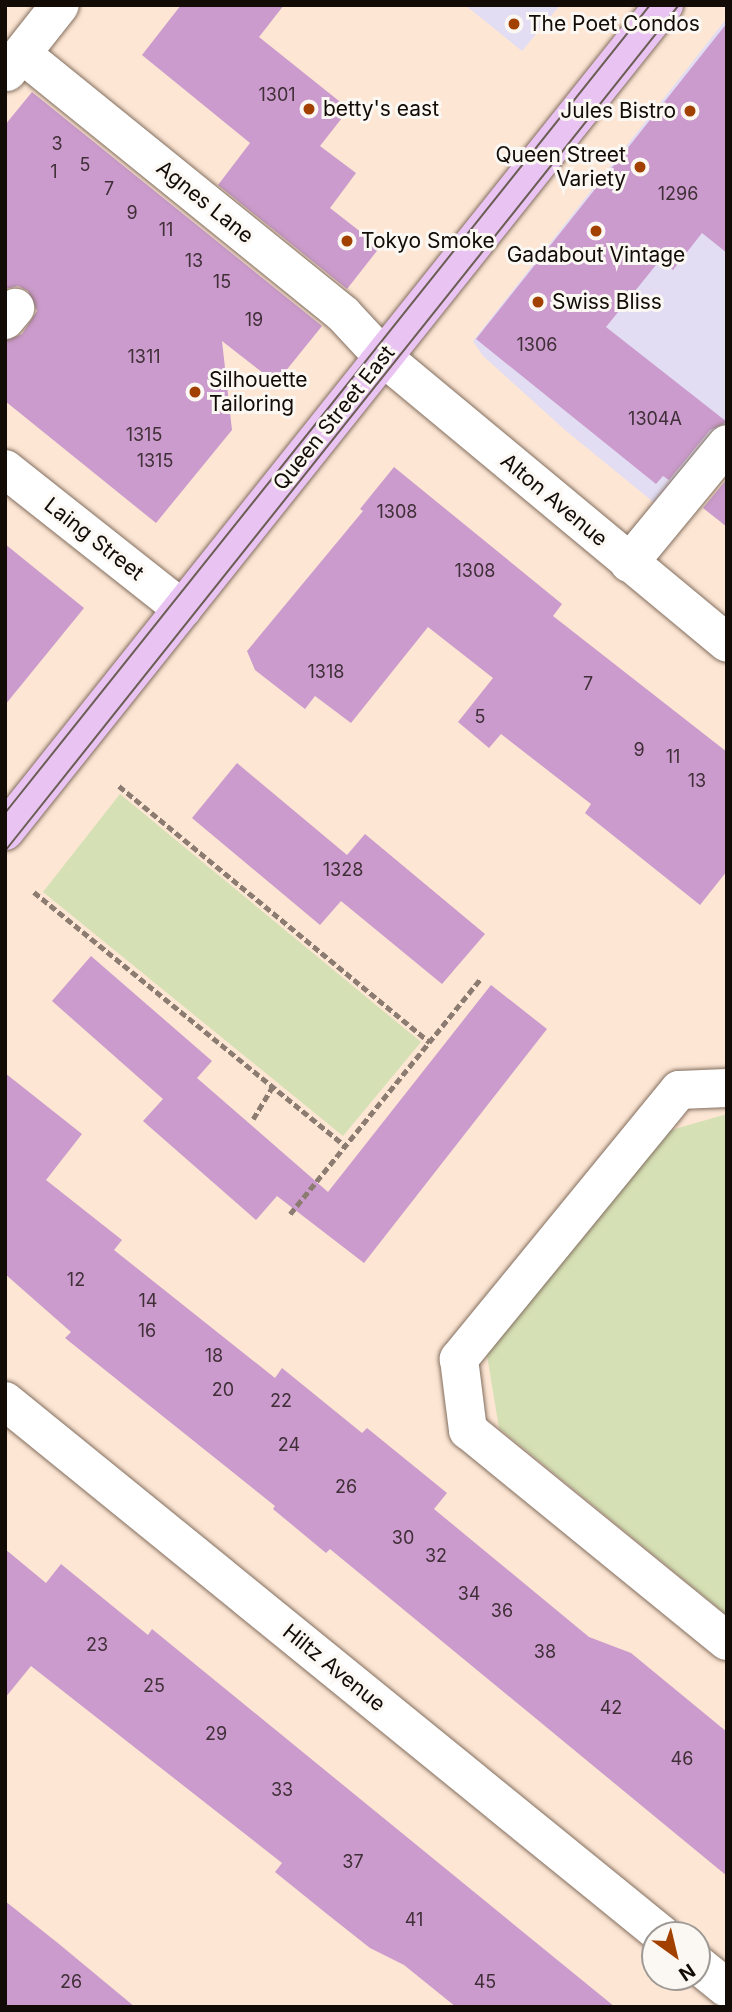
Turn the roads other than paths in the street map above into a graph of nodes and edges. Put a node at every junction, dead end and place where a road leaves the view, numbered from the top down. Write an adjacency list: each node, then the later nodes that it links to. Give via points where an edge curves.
1 (60, 5): 3 (street)
2 (664, 5): 4 (main road, Queen Street East)
3 (13, 64): 4 (street, Agnes Lane, via 344,316)
4 (383, 358): 7 (street, Alton Avenue); 8 (main road, Queen Street East)
5 (727, 444): 7 (street)
6 (5, 469): 8 (street, Laing Street)
7 (629, 563): 9 (street, Alton Avenue)
8 (182, 609): 10 (main road, Queen Street East)
9 (727, 643)
10 (5, 831)
11 (727, 1088): 13 (street, via 679,1090 460,1359 468,1430)
12 (5, 1401): 14 (street, Hiltz Avenue)
13 (727, 1641)
14 (645, 1921)
15 (711, 1975): 16 (street)
16 (727, 1988)

